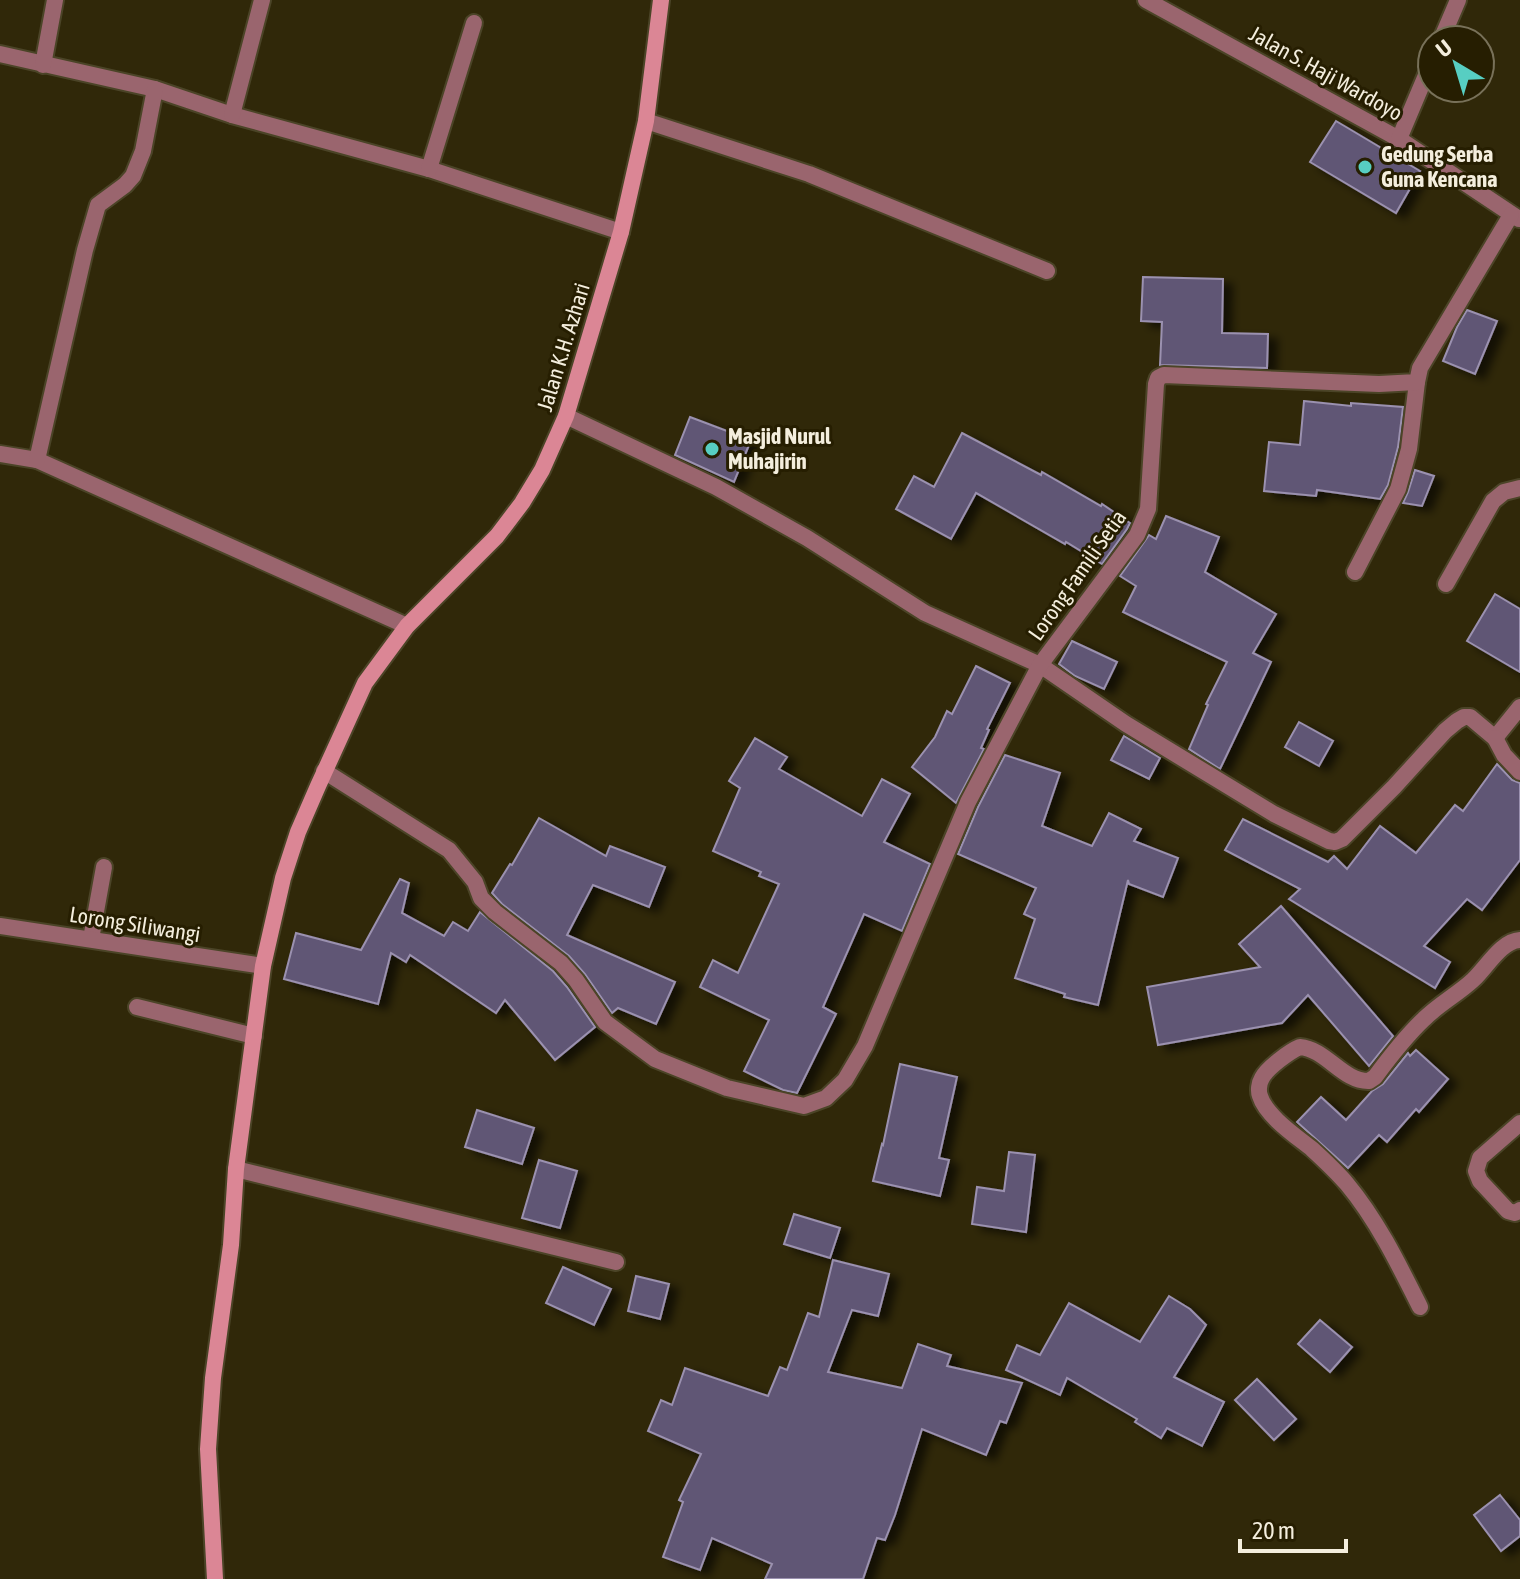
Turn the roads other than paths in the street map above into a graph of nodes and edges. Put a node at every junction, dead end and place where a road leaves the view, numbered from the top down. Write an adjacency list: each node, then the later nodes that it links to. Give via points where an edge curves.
1 (55, 0): 9 (street)
2 (262, 0): 12 (street)
3 (661, 0): 13 (street, Jalan K.H. Azhari)
4 (1458, 0): 7 (street)
5 (1152, 1): 14 (street, Jalan S. Haji Wardoyo)
6 (474, 23): 15 (street)
7 (1448, 24)
8 (0, 54): 9 (street)
9 (43, 65): 10 (street)
10 (155, 89): 12 (street); 22 (street, via 133,176 98,205)
11 (1416, 99): 14 (street)
12 (232, 115): 15 (street)
13 (646, 121): 17 (street, Jalan K.H. Azhari); 18 (street, via 809,174)
14 (1399, 139): 16 (street, Jalan S. Haji Wardoyo)
15 (429, 169): 17 (street)
16 (1516, 217): 19 (street, via 1420,368)
17 (621, 232): 20 (street, Jalan K.H. Azhari)
18 (1047, 271)
19 (1417, 382): 24 (street, via 1398,489); 27 (street, Lorong Famili Setia, via 1158,378 1148,509 1141,527)
20 (566, 416): 26 (street, Jalan K.H. Azhari, via 522,503 497,536); 27 (street, Lorong Famili Setia, via 716,487 925,613)
21 (0, 454): 22 (street)
22 (37, 460): 26 (street)
23 (1520, 488): 25 (street, via 1493,501)
24 (1355, 572)
25 (1446, 584)
26 (407, 626): 30 (street, Jalan K.H. Azhari, via 365,683)
27 (1040, 665): 29 (street, via 1274,814 1335,842 1457,721 1470,717); 30 (street, via 968,802 865,1046 845,1080 826,1098 804,1106 727,1088 655,1059 605,1022 561,963 481,898 449,850)
28 (1520, 707): 29 (street)
29 (1495, 738): 31 (street)
30 (324, 771): 36 (street, Jalan K.H. Azhari, via 283,878)
31 (1520, 772)
32 (104, 867): 34 (street)
33 (0, 926): 34 (street, Lorong Siliwangi)
34 (91, 939): 36 (street, Lorong Siliwangi)
35 (1520, 940): 43 (street, via 1508,943 1471,982 1424,1019 1369,1081 1357,1080 1300,1047 1262,1077 1259,1086 1265,1106 1349,1186)
36 (263, 966): 38 (street, Jalan K.H. Azhari)
37 (137, 1007): 38 (street)
38 (254, 1036): 40 (street, Jalan K.H. Azhari)
39 (1520, 1123): 41 (street, via 1480,1158 1476,1171 1508,1211)
40 (236, 1169): 42 (street); 44 (street, Jalan K.H. Azhari, via 208,1449)
41 (1520, 1210)
42 (616, 1262)
43 (1420, 1307)
44 (215, 1579)

